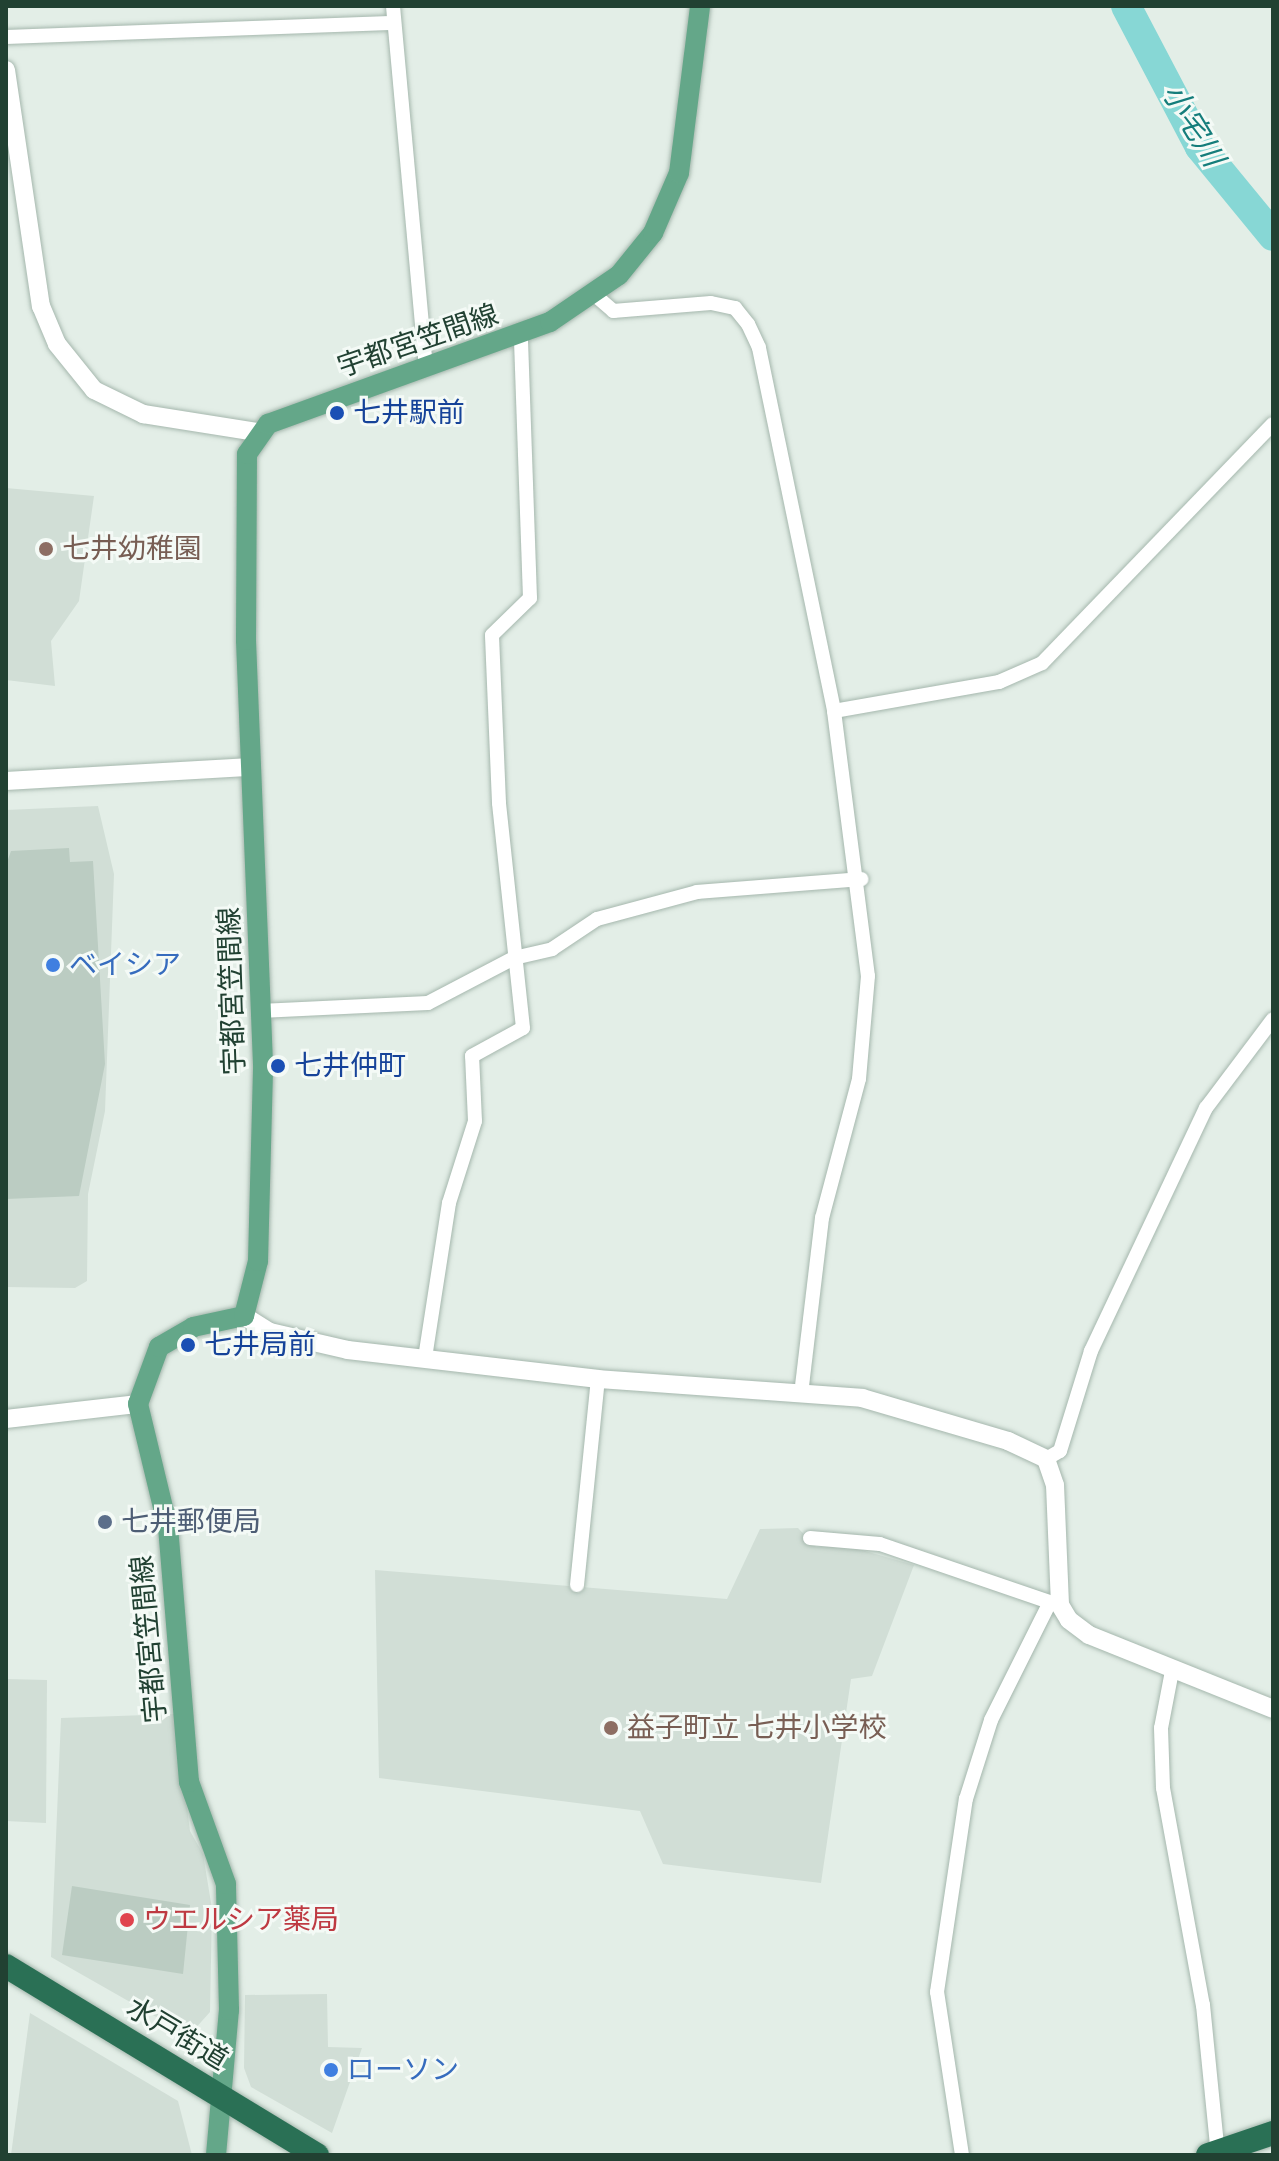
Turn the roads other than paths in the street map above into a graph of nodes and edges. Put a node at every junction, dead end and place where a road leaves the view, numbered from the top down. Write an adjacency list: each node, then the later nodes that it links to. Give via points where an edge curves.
1 (393, 6): 3 (street)
2 (700, 6): 6 (main road, 宇都宮笠間線, via 679,173 653,233)
3 (390, 23): 4 (street); 8 (street)
4 (6, 37)
5 (6, 70): 10 (street, via 41,306 57,344 94,390 143,414)
6 (596, 296): 7 (main road, 宇都宮笠間線); 11 (street, via 613,311 711,303 735,308 748,324 759,348)
7 (521, 335): 8 (main road, 宇都宮笠間線); 15 (street, via 530,598 492,635)
8 (426, 367): 10 (main road, 宇都宮笠間線)
9 (1273, 424): 11 (street, via 1042,663 999,682)
10 (257, 432): 12 (main road, 宇都宮笠間線, via 247,454 244,543)
11 (834, 711): 14 (street)
12 (251, 767): 13 (street); 16 (main road, 宇都宮笠間線)
13 (6, 781)
14 (861, 879): 15 (street, via 697,892 597,919 552,949); 21 (street, via 868,976 859,1079 822,1218)
15 (514, 958): 16 (street, via 428,1003); 19 (street, via 523,1028 472,1056 475,1121 449,1203)
16 (260, 1011): 18 (main road, 宇都宮笠間線, via 258,1261)
17 (1273, 1019): 24 (street, via 1206,1108 1091,1351 1060,1451)
18 (244, 1316): 19 (street, via 294,1339); 22 (main road, via 193,1327 159,1347)
19 (425, 1358): 20 (street)
20 (598, 1379): 21 (street); 26 (street)
21 (801, 1393): 24 (street, via 862,1398)
22 (138, 1404): 23 (street); 31 (main road, 宇都宮笠間線, via 168,1528 189,1782 226,1884)
23 (6, 1419)
24 (1046, 1459): 27 (street, via 1055,1485)
25 (810, 1538): 27 (street, via 880,1544)
26 (577, 1585)
27 (1054, 1606): 28 (street, via 1089,1635); 36 (street, via 991,1720 964,1814 937,1992)
28 (1172, 1671): 29 (street); 33 (street, via 1161,1728 1163,1788 1203,2005)
29 (1273, 1709)
30 (6, 1966): 31 (highway, 水戸街道)
31 (224, 2097): 34 (main road, 宇都宮笠間線); 35 (highway, 水戸街道)
32 (1273, 2133): 33 (highway)
33 (1214, 2154)
34 (216, 2155)
35 (317, 2155)
36 (962, 2155)

